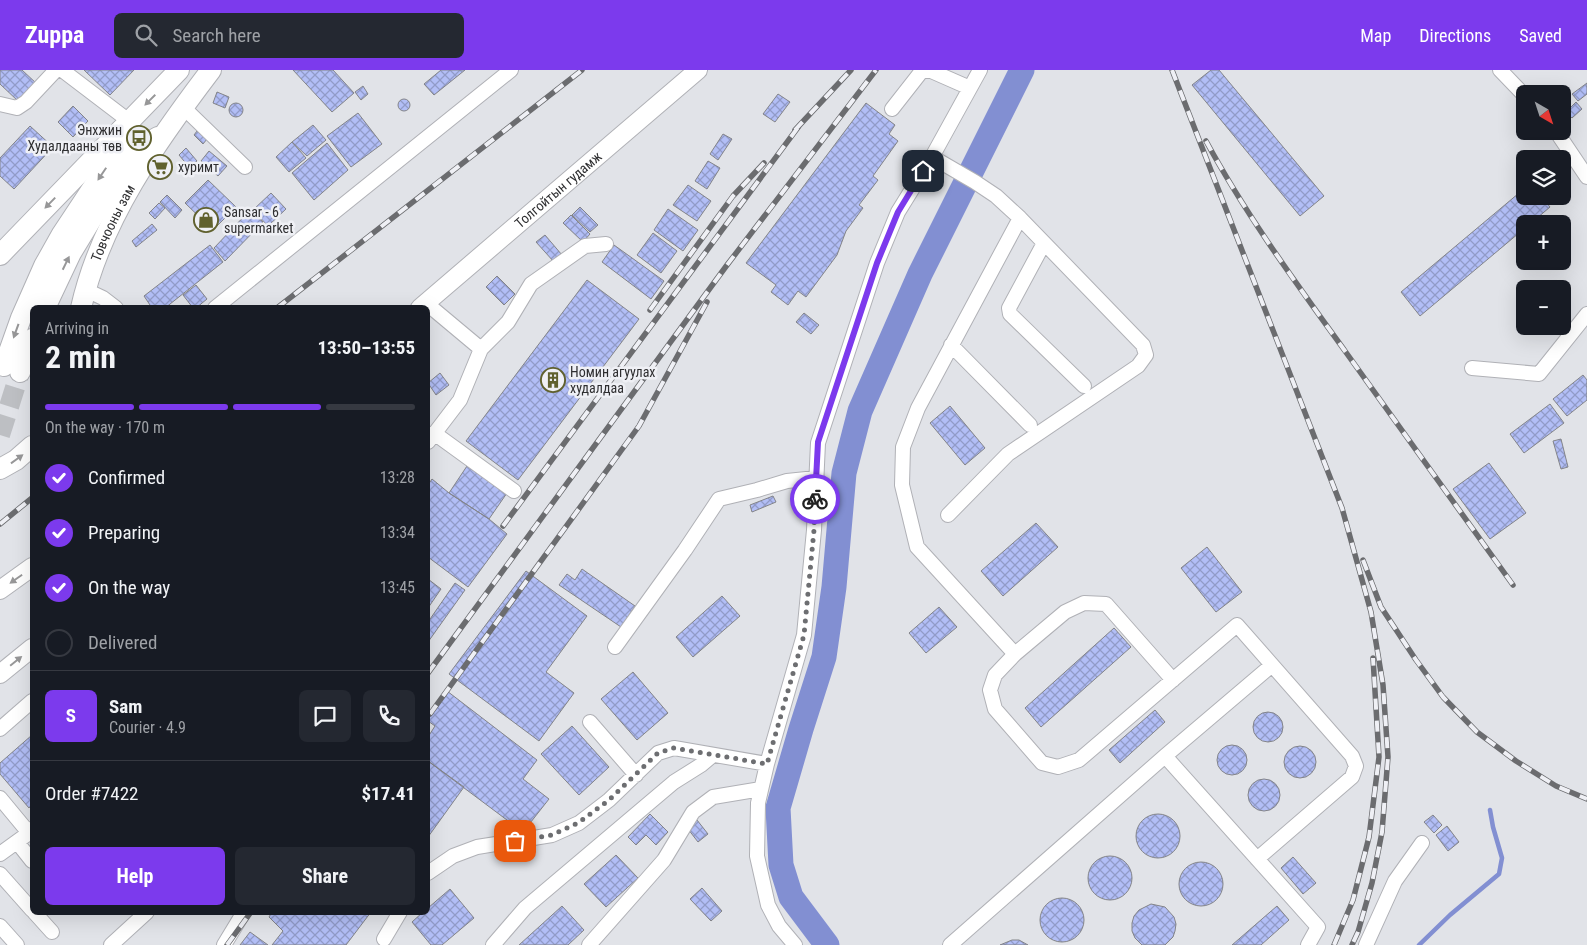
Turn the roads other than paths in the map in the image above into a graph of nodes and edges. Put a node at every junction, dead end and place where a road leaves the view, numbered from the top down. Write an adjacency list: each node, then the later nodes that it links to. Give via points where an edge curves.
1 (56, 70): 11 (street, via 17,108)
2 (62, 70): 14 (street)
3 (179, 70): 14 (highway, one-way to 14)
4 (210, 70): 12 (highway, Товчооны зам)
5 (511, 70): 28 (street)
6 (698, 70): 29 (main road, Толгойтын гудамж)
7 (980, 70): 10 (street)
8 (1500, 70): 9 (street)
9 (1516, 87)
10 (970, 88): 13 (street, via 929,70 921,72); 17 (street)
11 (0, 104)
12 (183, 107): 15 (highway, Товчооны зам); 19 (street)
13 (892, 109)
14 (125, 125): 24 (highway, one-way to 24); 32 (highway, one-way to 32, via 117,151 44,266 21,318 12,369)
15 (164, 134): 25 (highway, Товчооны зам, via 108,232); 26 (highway, one-way to 15, via 71,252 127,161 150,140)
16 (1564, 140): 18 (street)
17 (932, 157): 21 (street, via 996,196); 41 (street, via 898,212 877,263 818,442)
18 (1582, 160): 20 (street)
19 (246, 167)
20 (1587, 177)
21 (1020, 218): 22 (street); 33 (street)
22 (1044, 243): 36 (street, via 1009,308 1010,314); 43 (street, via 1143,345 1146,355 1138,366 1008,454)
23 (606, 244): 34 (street, via 585,246 531,284 508,322)
24 (3, 247)
25 (83, 299): 27 (street, via 103,298)
26 (46, 305)
27 (112, 305)
28 (219, 305)
29 (423, 305)
30 (430, 310): 34 (street)
31 (1587, 314): 35 (street, via 1539,374)
32 (30, 342)
33 (951, 346): 37 (street); 48 (street, via 918,408 903,448 902,486 917,546)
34 (481, 349): 38 (street, via 460,400)
35 (1472, 368)
36 (1084, 386)
37 (1030, 426)
38 (431, 437): 42 (street)
39 (30, 448): 40 (highway, one-way to 39)
40 (0, 469)
41 (816, 478): 46 (street, via 788,481 719,498); 57 (street, via 804,635)
42 (514, 491)
43 (948, 515)
44 (30, 568): 45 (main road, one-way to 45)
45 (0, 590)
46 (615, 647)
47 (30, 650): 50 (main road, one-way to 47)
48 (1015, 654): 51 (street, via 1065,612 1084,603 1106,604); 51 (street, via 994,675 990,690 995,709 1042,763 1058,767 1079,760)
49 (1272, 665): 51 (street, via 1236,624); 56 (street); 67 (street, via 1352,756 1356,766 1352,776)
50 (0, 674)
51 (1172, 680)
52 (30, 703): 54 (street)
53 (590, 722): 58 (street)
54 (0, 729)
55 (713, 755): 57 (street); 58 (street, via 674,748 658,753); 81 (street, via 674,782 525,908)
56 (1165, 756): 67 (street); 84 (street)
57 (767, 764): 59 (street)
58 (636, 775): 68 (street, via 578,823 552,835 477,847 453,856)
59 (761, 789): 82 (street, via 713,797 693,812 664,860); 83 (street, via 757,856 768,905 779,926)
60 (0, 798): 61 (street)
61 (30, 830)
62 (30, 832): 63 (street)
63 (16, 842): 65 (street); 66 (street)
64 (1422, 843): 86 (street, via 1395,881)
65 (0, 852)
66 (30, 859)
67 (1257, 859): 85 (street, via 1318,927)
68 (430, 872)
69 (0, 874): 70 (street)
70 (30, 909)
71 (36, 915): 76 (street)
72 (144, 915): 79 (street)
73 (242, 915): 80 (street)
74 (398, 915): 77 (street)
75 (0, 926): 78 (street)
76 (52, 932)
77 (384, 939)
78 (17, 945)
79 (111, 945)
80 (224, 945)
81 (493, 945)
82 (588, 945)
83 (795, 945)
84 (950, 945)
85 (1308, 945)
86 (1366, 945)

